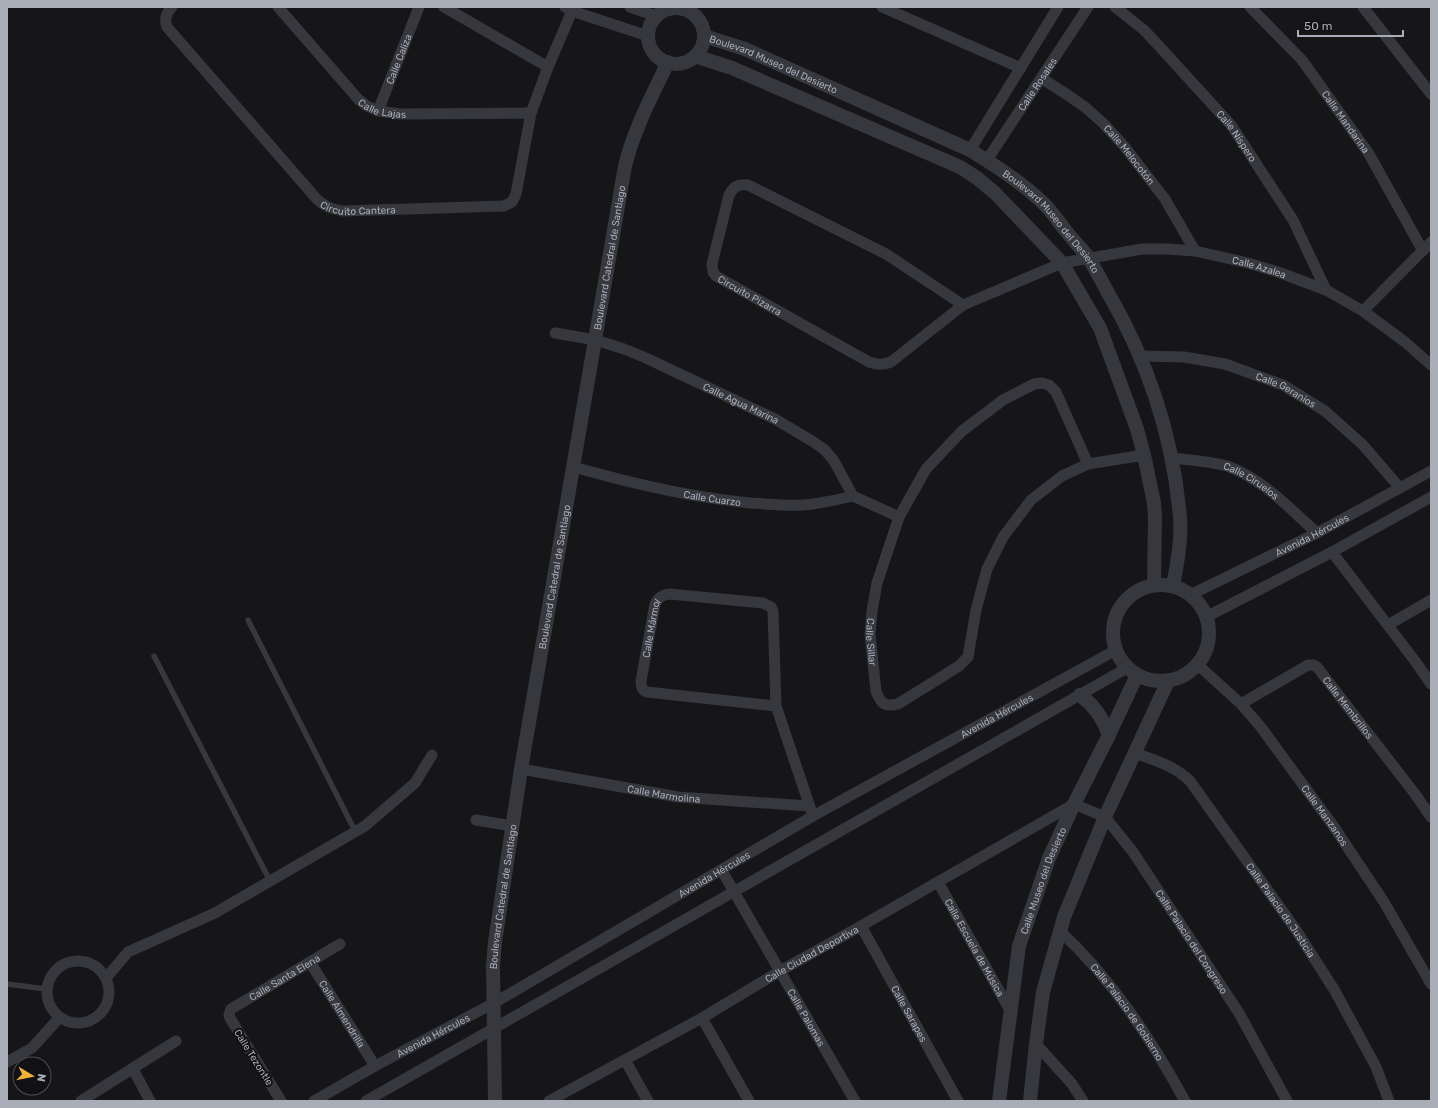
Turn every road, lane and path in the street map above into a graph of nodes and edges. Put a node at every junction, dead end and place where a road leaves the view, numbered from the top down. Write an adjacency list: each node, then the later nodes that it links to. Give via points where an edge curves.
1 (172, 7): 24 (street, Circuito Cantera, via 166,15 167,27 315,197 331,209 343,211 504,206 512,202 516,194)
2 (278, 7): 23 (street, Calle Lajas, via 359,100)
3 (419, 7): 23 (street, Calle Caliza)
4 (444, 7): 19 (street)
5 (630, 7): 14 (street)
6 (882, 7): 20 (street)
7 (1058, 7): 20 (street)
8 (1088, 7): 21 (street, Calle Rosales)
9 (1115, 7): 32 (street, Calle Níspero, via 1144,30 1231,125 1293,220)
10 (1250, 7): 29 (street, Calle Mandarina, via 1302,60 1369,154)
11 (1363, 7): 22 (street)
12 (568, 9): 15 (street); 19 (street, Circuito Cantera)
13 (691, 9): 14 (street, via 671,8); 16 (street, via 703,28)
14 (656, 16): 15 (street)
15 (648, 36): 18 (street, via 653,52)
16 (704, 36): 17 (street, via 701,48); 25 (street, Boulevard Museo del Desierto, via 745,49)
17 (695, 56): 18 (street, via 678,64); 31 (street, Boulevard Museo del Desierto, via 732,68 960,167 995,193)
18 (668, 62): 36 (street, Boulevard Catedral de Santiago, via 630,146)
19 (548, 67): 24 (street, Circuito Cantera)
20 (1021, 68): 25 (street)
21 (1041, 78): 26 (street, Calle Rosales); 28 (street, Calle Melocotón, via 1085,107 1124,146 1165,199)
22 (1431, 94)
23 (378, 111): 24 (street, Calle Lajas, via 400,114)
24 (531, 113)
25 (970, 150): 26 (street, Boulevard Museo del Desierto)
26 (987, 160): 30 (street, Boulevard Museo del Desierto, via 1042,202)
27 (1431, 242): 29 (street)
28 (1195, 251): 30 (street, Calle Azalea, via 1142,249); 32 (street, Calle Azalea, via 1248,263)
29 (1423, 251): 34 (street)
30 (1088, 258): 31 (street, Calle Azalea); 37 (street, Boulevard Museo del Desierto, via 1121,315)
31 (1062, 263): 33 (street, Circuito Pizarra); 39 (street, Boulevard Museo del Desierto, via 1100,328)
32 (1326, 290): 34 (street, Calle Azalea)
33 (963, 306): 33 (street, Circuito Pizarra, via 891,362 884,365 869,362 716,276 712,264 729,195 739,184 748,185 886,254)
34 (1363, 311): 38 (street, Calle Azalea)
35 (555, 333): 36 (street, Calle Agua Marina)
36 (596, 340): 42 (street, Boulevard Catedral de Santiago); 45 (street, Calle Agua Marina, via 646,358 754,408 812,440 834,461)
37 (1140, 356): 40 (street, Boulevard Museo del Desierto, via 1162,417); 44 (street, Calle Geranios, via 1184,357 1225,364 1283,384 1325,411 1347,430)
38 (1431, 365)
39 (1144, 455): 41 (street, Calle Sillar); 50 (street, Boulevard Museo del Desierto, via 1154,504)
40 (1172, 458): 48 (street, Calle Ciruelos, via 1208,462 1246,474 1265,486); 51 (street, Boulevard Museo del Desierto, via 1180,518)
41 (1088, 464): 47 (street, Calle Sillar, via 1056,392 1049,385 1034,384 1004,400 962,431 926,469); 47 (street, Calle Sillar, via 1062,476 1031,500 1003,537 987,569 976,610 970,650 964,662 898,704 891,705 879,700 876,691 870,634 877,583)
42 (574, 467): 45 (street, Calle Cuarzo, via 649,488 714,500 802,505); 69 (street, Boulevard Catedral de Santiago)
43 (1431, 470): 44 (street, Avenida Hércules)
44 (1400, 488): 48 (street, Avenida Hércules)
45 (853, 496): 47 (street)
46 (1431, 497): 49 (street)
47 (899, 517)
48 (1317, 533): 52 (street, Avenida Hércules)
49 (1332, 552): 54 (street); 56 (street)
50 (1154, 585): 51 (street); 57 (street, via 1134,593 1119,608 1113,629)
51 (1174, 586): 52 (street)
52 (1190, 595): 54 (street)
53 (1431, 600): 56 (street)
54 (1206, 617): 59 (street, via 1209,629 1208,642)
55 (248, 620): 77 (lane)
56 (1388, 626): 62 (street)
57 (1116, 650): 60 (street); 72 (street, Avenida Hércules)
58 (154, 656): 79 (lane)
59 (1197, 664): 61 (street, via 1184,675); 64 (street, Calle Manzanos)
60 (1132, 672): 61 (street, via 1149,680); 63 (street); 66 (street, Calle Museo del Desierto)
61 (1168, 681): 67 (street)
62 (1431, 684)
63 (1080, 695): 66 (street, via 1098,711); 81 (street)
64 (1241, 704): 74 (street, Calle Membrillos, via 1308,665 1317,667); 89 (street, Calle Manzanos, via 1334,828 1384,902)
65 (776, 706): 65 (street, Calle Mármol, via 771,607 763,603 670,594 659,598 655,604 641,681 643,690); 71 (street, Calle Mármol)
66 (1109, 735): 70 (street, Calle Museo del Desierto)
67 (1135, 753): 73 (street); 119 (street, Calle Palacio de Justicia, via 1173,768 1190,781 1296,930 1335,991 1376,1067)
68 (432, 755): 77 (street, via 415,784 365,826)
69 (521, 769): 71 (street, Calle Marmolina, via 678,797); 76 (street, Boulevard Catedral de Santiago)
70 (1074, 804): 73 (street, Calle Palacio del Congreso); 80 (street, Calle Ciudad Deportiva); 93 (street, Calle Museo del Desierto, via 1049,858 1019,946)
71 (809, 806): 72 (street, Calle Mármol)
72 (813, 816): 78 (street, Avenida Hércules)
73 (1105, 817): 83 (street); 118 (street, Calle Palacio del Congreso, via 1133,852 1222,987)
74 (1431, 817)
75 (476, 820): 76 (street)
76 (512, 826): 91 (street, Boulevard Catedral de Santiago, via 493,955)
77 (355, 831): 79 (street)
78 (722, 871): 81 (street, Calle Palomas); 91 (street, Avenida Hércules)
79 (270, 881): 87 (street, via 215,913 128,952)
80 (938, 882): 82 (street, Calle Ciudad Deportiva); 93 (street, Calle Escuela de Música)
81 (734, 891): 86 (street, Calle Palomas); 96 (street)
82 (861, 926): 86 (street, Calle Ciudad Deportiva); 113 (street, Calle Sarapes)
83 (1059, 930): 98 (street, via 1043,992); 117 (street, Calle Palacio de Gobierno, via 1106,978 1168,1069)
84 (340, 944): 85 (street, Calle Santa Elena)
85 (310, 962): 92 (street, Calle Santa Elena); 101 (street, Calle Almendrilla)
86 (780, 971): 95 (street, Calle Ciudad Deportiva); 112 (street, Calle Palomas)
87 (106, 978): 90 (street, via 93,964 74,960 64,963 55,970); 94 (street, via 109,996 106,1006 99,1015 79,1024)
88 (7, 984): 90 (lane)
89 (1431, 984)
90 (46, 989): 94 (street, via 51,1010)
91 (494, 1003): 96 (street, Boulevard Catedral de Santiago); 101 (street, Avenida Hércules)
92 (229, 1012): 105 (street, Calle Tezontle, via 230,1018)
93 (1011, 1012): 114 (street, Calle Museo del Desierto)
94 (59, 1018): 100 (street, via 32,1048)
95 (702, 1018): 99 (street, Calle Ciudad Deportiva); 111 (street)
96 (494, 1028): 107 (street); 108 (street, Boulevard Catedral de Santiago)
97 (176, 1041): 102 (street)
98 (1036, 1044): 115 (street); 116 (street, via 1072,1084)
99 (625, 1060): 109 (street, Calle Ciudad Deportiva); 110 (street)
100 (7, 1062)
101 (375, 1066): 106 (street, Avenida Hércules)
102 (133, 1070): 103 (street); 104 (street)
103 (82, 1101)
104 (150, 1101)
105 (281, 1101)
106 (314, 1101)
107 (366, 1101)
108 (494, 1101)
109 (549, 1101)
110 (648, 1101)
111 (749, 1101)
112 (855, 1101)
113 (958, 1101)
114 (999, 1101)
115 (1030, 1101)
116 (1083, 1101)
117 (1185, 1101)
118 (1287, 1101)
119 (1389, 1101)

